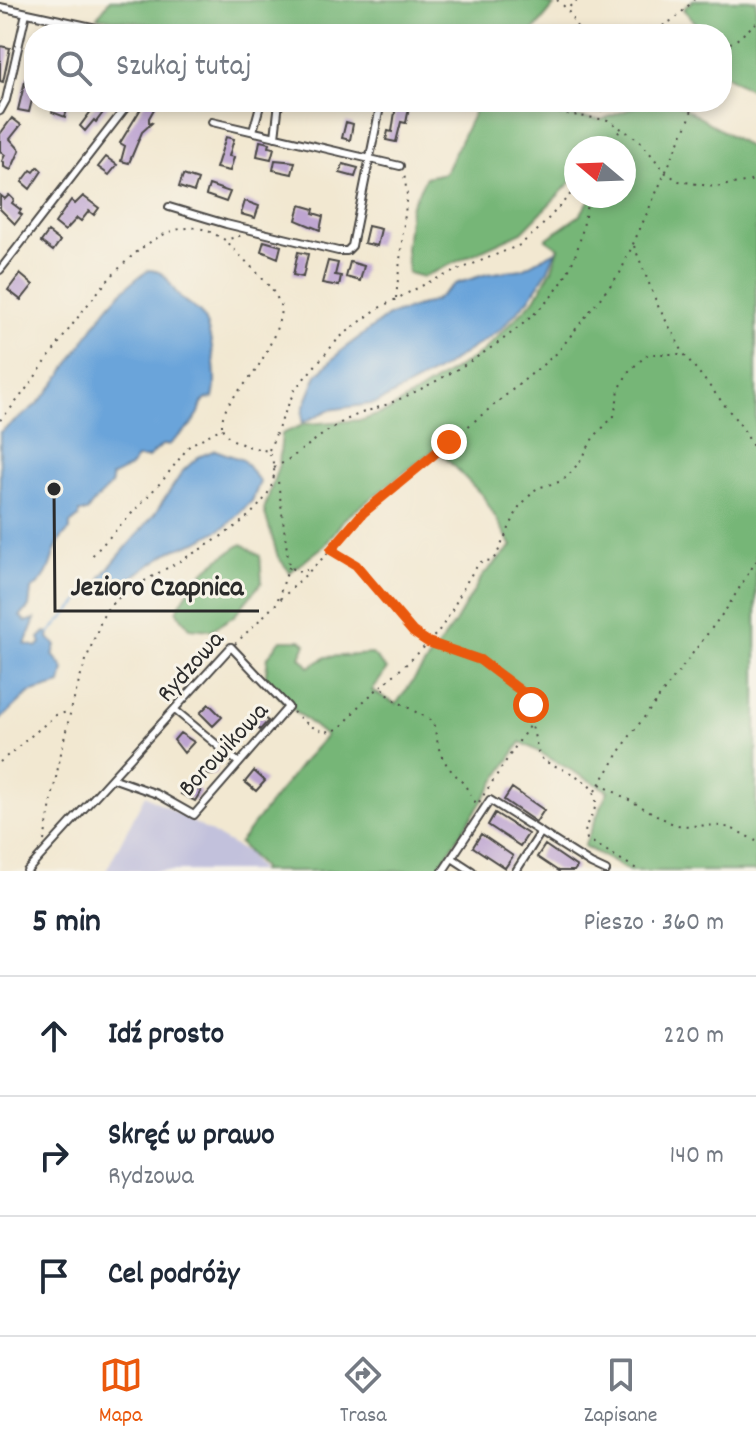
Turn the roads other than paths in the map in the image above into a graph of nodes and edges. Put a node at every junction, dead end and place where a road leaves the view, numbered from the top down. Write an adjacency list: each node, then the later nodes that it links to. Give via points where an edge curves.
1 (0, 7): 2 (street)
2 (26, 13): 3 (street); 4 (street)
3 (77, 24)
4 (0, 111)
5 (122, 112): 15 (street)
6 (258, 112): 10 (street)
7 (278, 112): 11 (street)
8 (379, 112): 12 (street)
9 (212, 122): 10 (street)
10 (253, 131): 11 (street)
11 (275, 137): 12 (street)
12 (369, 159): 13 (street); 14 (street, via 347,251)
13 (400, 166)
14 (169, 207)
15 (0, 270)
16 (231, 647): 17 (street, Rydzowa); 18 (street, Borowikowa, via 288,707)
17 (175, 710): 18 (street); 19 (street, Rydzowa)
18 (239, 763): 19 (street, Borowikowa, via 194,815)
19 (112, 778): 23 (street, Rydzowa)
20 (541, 832): 21 (street, via 490,800); 22 (street); 26 (street)
21 (452, 858): 24 (street); 25 (street)
22 (589, 868): 27 (street)
23 (27, 871)
24 (443, 871)
25 (472, 871)
26 (516, 871)
27 (606, 871)

